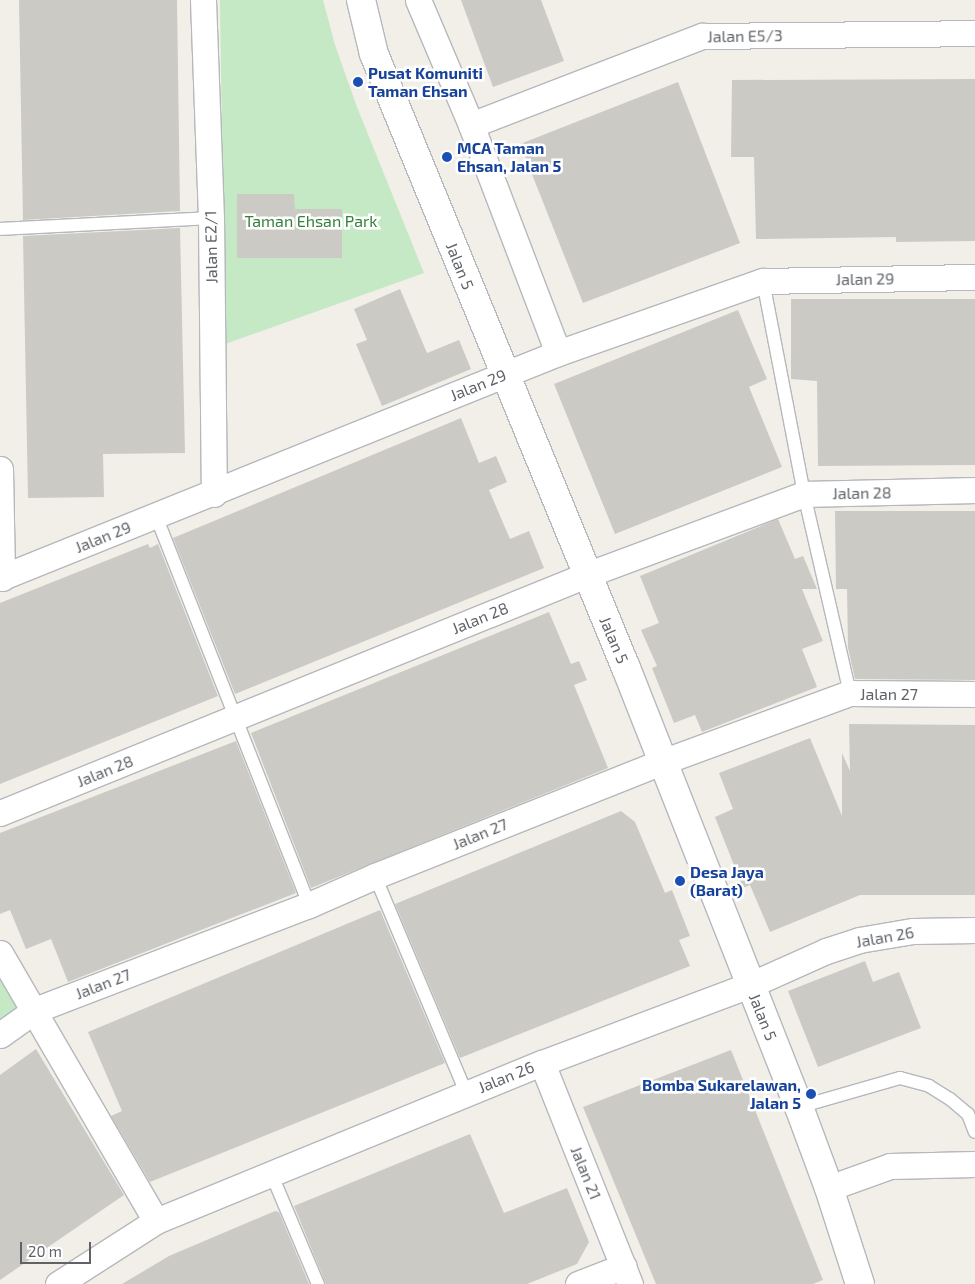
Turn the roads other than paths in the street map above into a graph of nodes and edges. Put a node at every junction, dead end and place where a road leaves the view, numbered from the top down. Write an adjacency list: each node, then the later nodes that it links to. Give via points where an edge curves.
1 (203, 0): 6 (street, Jalan E2/1)
2 (361, 0): 11 (street, Jalan 5, via 374,54)
3 (418, 0): 5 (street)
4 (975, 33): 5 (street, Jalan E5/3, via 702,36)
5 (471, 125): 10 (street)
6 (211, 218): 7 (lane); 14 (street, Jalan E2/1)
7 (0, 229)
8 (975, 277): 9 (street, Jalan 29)
9 (763, 281): 10 (street, Jalan 29); 15 (lane)
10 (558, 353): 11 (street, Jalan 29)
11 (504, 374): 14 (street, Jalan 29); 17 (street, Jalan 5)
12 (0, 468): 18 (street)
13 (975, 490): 15 (street, Jalan 28)
14 (214, 494): 16 (street, Jalan 29)
15 (804, 494): 17 (street, Jalan 28); 19 (lane)
16 (156, 516): 18 (street, Jalan 29); 21 (lane)
17 (586, 574): 21 (street, Jalan 28); 22 (street, Jalan 5)
18 (1, 578)
19 (850, 693): 20 (street, Jalan 27); 22 (street, Jalan 27)
20 (975, 694)
21 (235, 719): 23 (street, Jalan 28); 25 (lane)
22 (662, 762): 24 (street, Jalan 27); 28 (street, Jalan 5)
23 (0, 813)
24 (375, 876): 25 (street, Jalan 27); 32 (lane)
25 (309, 905): 29 (street, Jalan 27)
26 (975, 930): 28 (street, Jalan 26, via 913,931 859,940)
27 (0, 954): 29 (street)
28 (750, 985): 31 (street, Jalan 26); 33 (street, Jalan 5)
29 (35, 1010): 30 (street, Jalan 27); 38 (street)
30 (0, 1035)
31 (542, 1063): 32 (street, Jalan 26); 39 (street, Jalan 21)
32 (466, 1093): 36 (street, Jalan 26)
33 (799, 1107): 34 (lane, via 900,1078 929,1086 950,1099 968,1114); 37 (street, Jalan 5)
34 (975, 1132)
35 (975, 1164): 37 (street, via 890,1166)
36 (271, 1173): 38 (street, Jalan 26); 41 (lane)
37 (829, 1188): 43 (street, Jalan 5)
38 (156, 1221): 40 (street, Jalan 26)
39 (627, 1275): 42 (street)
40 (58, 1284)
41 (318, 1284)
42 (578, 1284)
43 (860, 1284)

